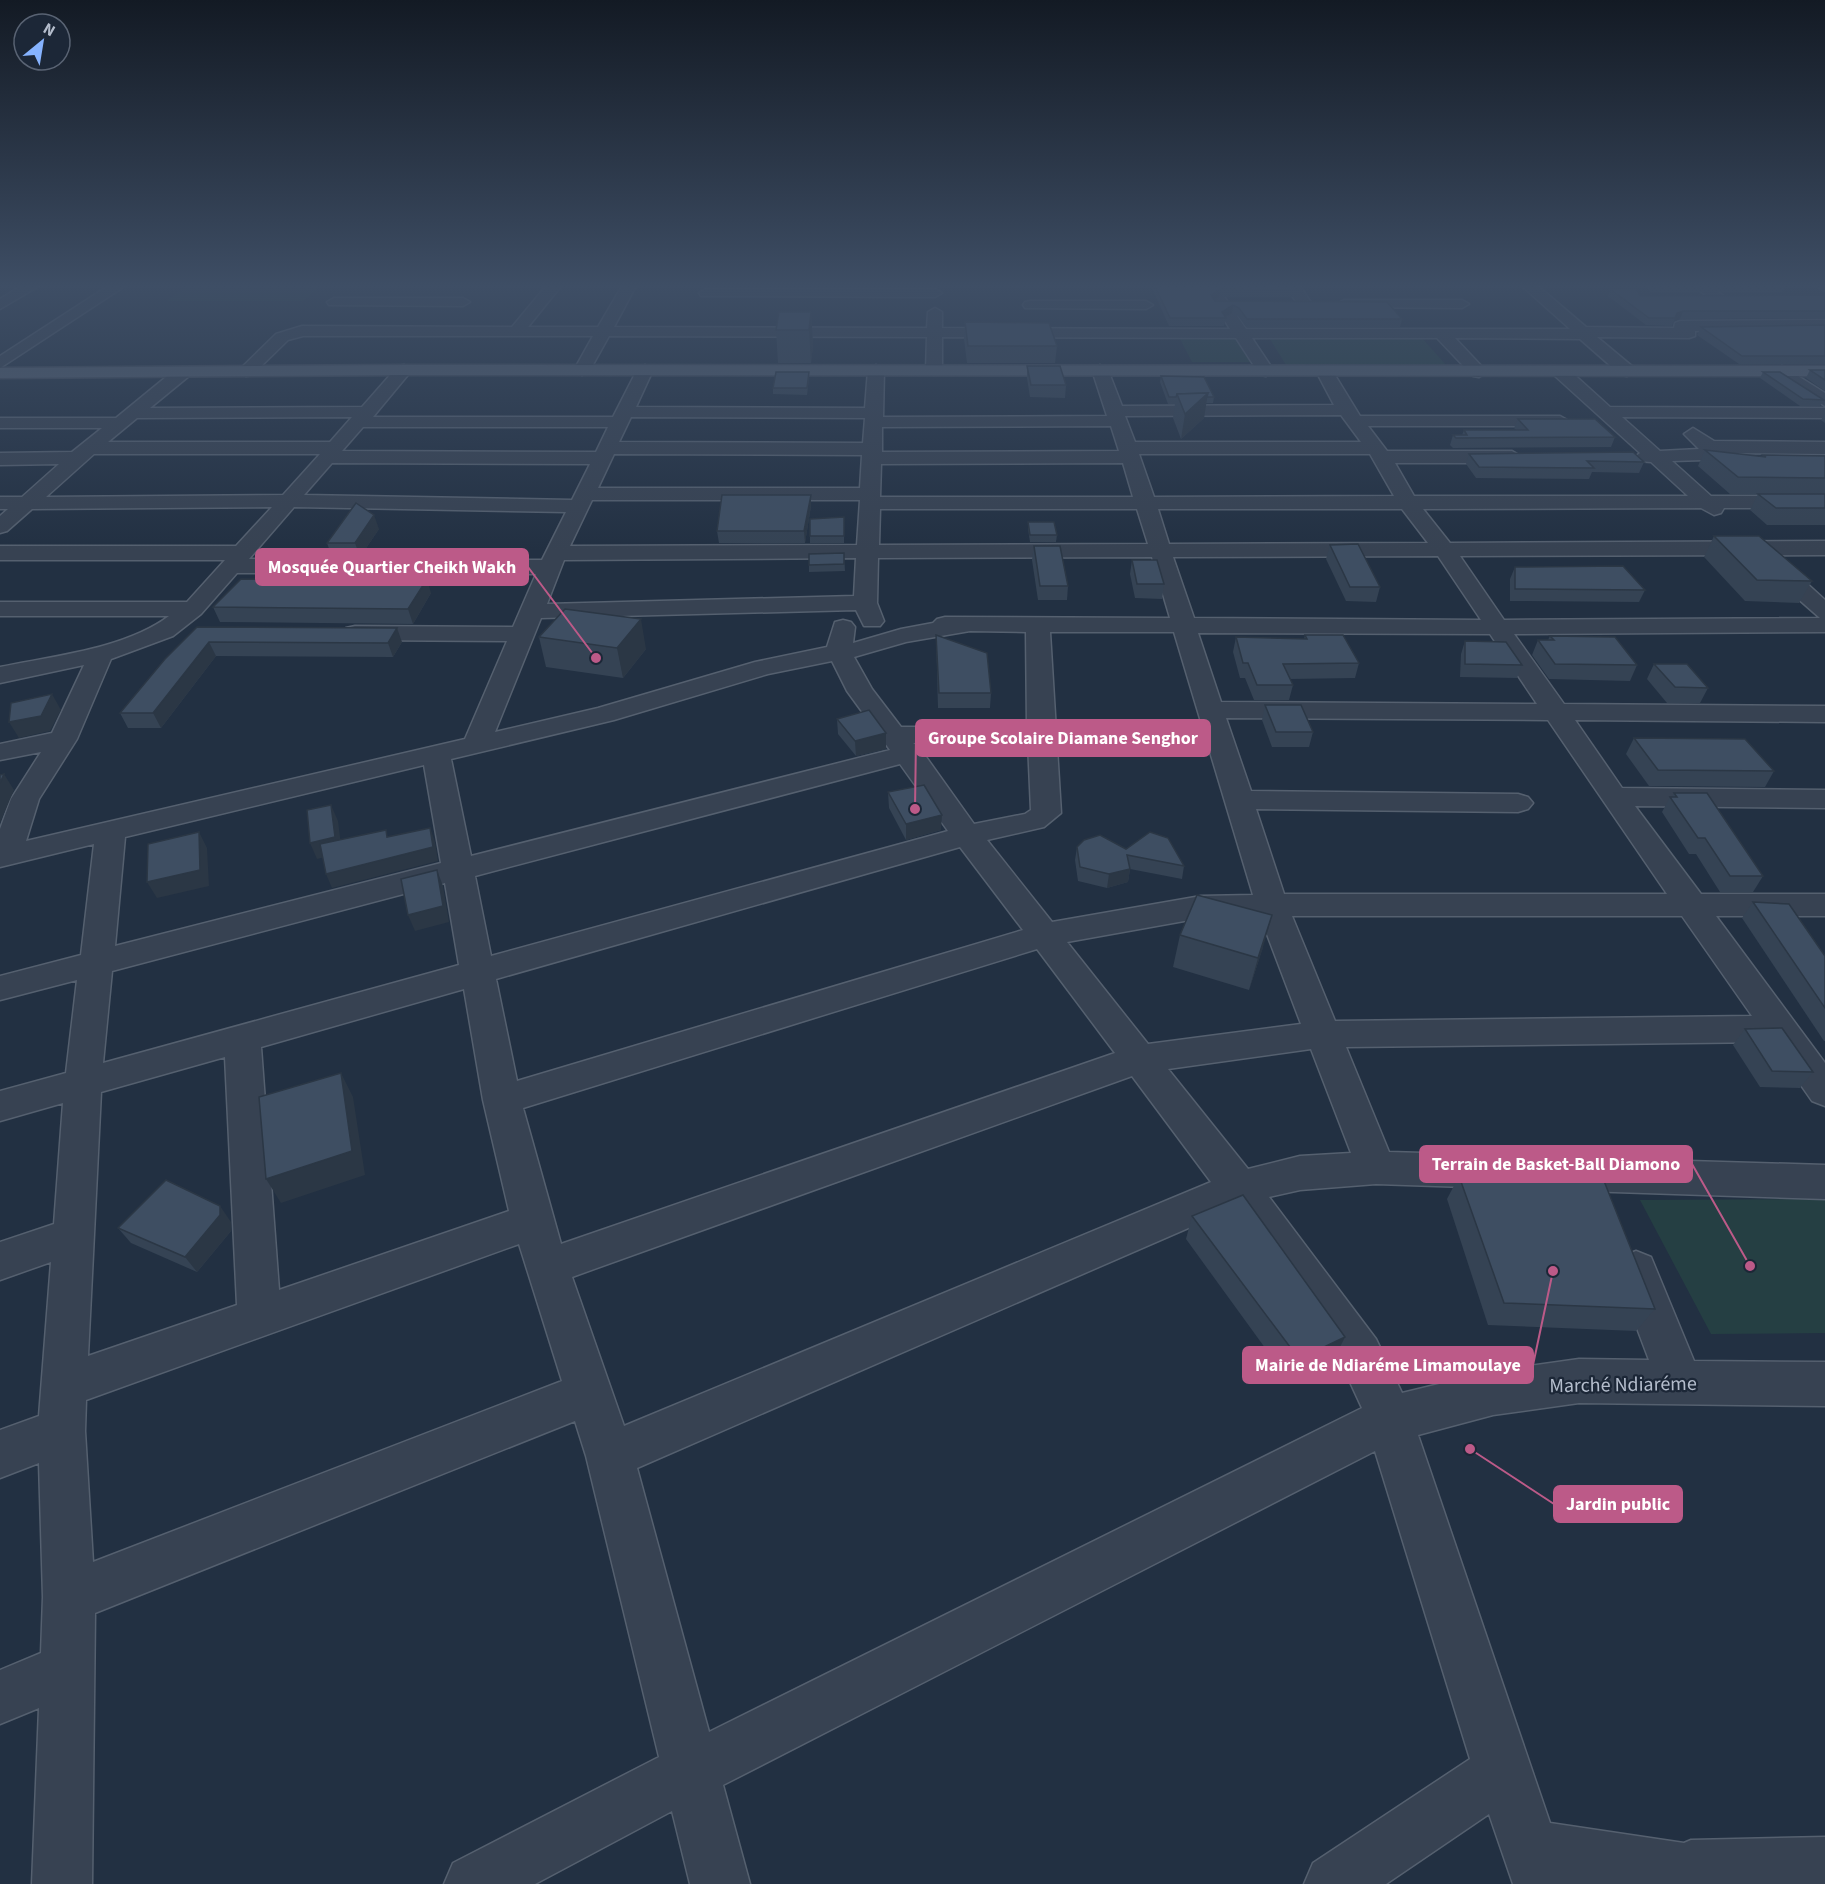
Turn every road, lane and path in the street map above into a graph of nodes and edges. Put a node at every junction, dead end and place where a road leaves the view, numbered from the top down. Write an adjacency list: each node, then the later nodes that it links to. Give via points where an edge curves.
1 (181, 374): 19 (street)
2 (401, 374): 16 (street)
3 (643, 374): 17 (street)
4 (876, 374): 18 (street)
5 (1101, 374): 14 (street)
6 (1326, 374): 15 (street)
7 (1562, 374): 20 (street)
8 (1786, 374): 9 (street)
9 (1825, 401)
10 (1181, 411): 14 (street); 15 (street); 23 (street)
11 (686, 412): 17 (street); 18 (street); 36 (street)
12 (1668, 413): 13 (street); 20 (street); 22 (street)
13 (1825, 413)
14 (1117, 416): 18 (street); 29 (street)
15 (1351, 416): 20 (street); 30 (street)
16 (364, 417): 17 (street); 19 (street); 26 (street)
17 (620, 417): 27 (street)
18 (873, 417): 28 (street)
19 (126, 418): 21 (street); 25 (street)
20 (1596, 418): 33 (street)
21 (0, 423)
22 (1709, 447): 24 (street); 33 (street, via 1710,452 1704,454)
23 (1194, 448): 29 (street); 30 (street)
24 (1825, 448)
25 (84, 453): 26 (street); 35 (street); 42 (street)
26 (331, 453): 34 (street); 39 (street)
27 (603, 453): 34 (street); 36 (street); 38 (street)
28 (871, 453): 29 (street); 36 (street); 37 (street)
29 (1129, 453): 40 (street)
30 (1378, 453): 31 (street); 46 (street)
31 (1525, 457)
32 (1632, 457): 33 (street)
33 (1656, 457): 41 (street)
34 (389, 458): 43 (street)
35 (0, 459)
36 (660, 470): 37 (street); 38 (street)
37 (868, 498): 40 (street); 50 (street)
38 (581, 500): 43 (street); 55 (street)
39 (288, 501): 42 (street); 43 (street); 54 (street)
40 (1143, 501): 46 (street); 51 (street)
41 (1705, 501): 44 (street); 46 (street); 48 (street)
42 (28, 502): 45 (street); 47 (street)
43 (349, 502)
44 (1825, 502)
45 (0, 503)
46 (1408, 503): 52 (street)
47 (0, 527)
48 (1755, 547): 49 (street); 52 (street); 58 (street)
49 (1825, 548)
50 (866, 551): 51 (street); 55 (street); 60 (street)
51 (1160, 551): 52 (street); 64 (street)
52 (1446, 552): 65 (street)
53 (0, 553): 54 (street)
54 (240, 559): 55 (street); 59 (street)
55 (553, 560): 57 (street)
56 (0, 609): 59 (street)
57 (532, 611): 60 (street); 67 (street)
58 (1825, 612)
59 (197, 620): 69 (street)
60 (869, 620): 61 (street, via 901,636 967,625); 63 (street); 68 (street); 72 (street)
61 (1038, 624): 64 (street); 76 (street)
62 (1825, 625): 65 (street)
63 (843, 627): 68 (street); 70 (street)
64 (1185, 627): 65 (street); 73 (street)
65 (1498, 627): 74 (street)
66 (331, 633): 67 (street)
67 (522, 634): 79 (street)
68 (839, 652): 70 (street); 72 (street)
69 (100, 654): 71 (street); 77 (street)
70 (764, 667): 79 (street, via 644,704)
71 (0, 675)
72 (860, 691): 78 (street)
73 (1210, 710): 74 (street); 83 (street)
74 (1557, 714): 75 (street); 81 (street)
75 (1825, 714)
76 (1041, 735): 78 (street); 86 (street, via 1046,813 1034,821)
77 (63, 739): 80 (street); 87 (street, via 25,799)
78 (902, 744): 86 (street); 88 (street)
79 (456, 750): 85 (street); 88 (street)
80 (0, 752)
81 (1614, 797): 82 (street); 90 (street)
82 (1825, 799)
83 (1239, 800): 84 (street); 89 (street)
84 (1518, 803)
85 (111, 831): 87 (street); 93 (street)
86 (967, 835): 92 (street); 94 (street)
87 (3, 856)
88 (456, 869): 93 (street); 94 (street)
89 (1272, 905): 90 (street); 92 (street, via 1161,913); 97 (street)
90 (1690, 905): 91 (street); 96 (street)
91 (1825, 905)
92 (1045, 935): 99 (street); 103 (street)
93 (96, 962): 95 (street); 101 (street)
94 (479, 971): 98 (street); 103 (street)
95 (0, 988)
96 (1780, 1029): 97 (street); 100 (street)
97 (1325, 1034): 99 (street); 105 (street)
98 (242, 1038): 101 (street); 113 (street)
99 (1140, 1059): 108 (street); 112 (street)
100 (1814, 1060): 102 (street)
101 (83, 1083): 104 (street); 110 (street)
102 (1825, 1090)
103 (502, 1100): 109 (street)
104 (0, 1106)
105 (1376, 1168): 106 (street); 108 (street, via 1300,1173)
106 (1599, 1174): 107 (street); 114 (street)
107 (1825, 1182)
108 (1239, 1188): 118 (street, via 1360,1354); 121 (street)
109 (532, 1221): 112 (street); 113 (street)
110 (73, 1236): 111 (street); 116 (street)
111 (0, 1261)
112 (546, 1268): 117 (street)
113 (259, 1317): 116 (street)
114 (1680, 1383): 115 (street, Marché Ndiaréme); 118 (street, Marché Ndiaréme, via 1579,1381 1492,1393)
115 (1825, 1384)
116 (64, 1386): 119 (street)
117 (590, 1393): 121 (street); 122 (street)
118 (1389, 1419): 125 (street, Marché Ndiaréme); 126 (street)
119 (62, 1431): 120 (street); 122 (street)
120 (0, 1454)
121 (610, 1456): 125 (street)
122 (69, 1597): 123 (street)
123 (69, 1669): 124 (street); 129 (street)
124 (0, 1697)
125 (690, 1771): 130 (street, Marché Ndiaréme); 131 (street)
126 (1502, 1771): 127 (street); 132 (street)
127 (1537, 1867): 128 (street, via 1685,1873)
128 (1825, 1867)
129 (62, 1884)
130 (474, 1884)
131 (720, 1884)
132 (1334, 1884)

